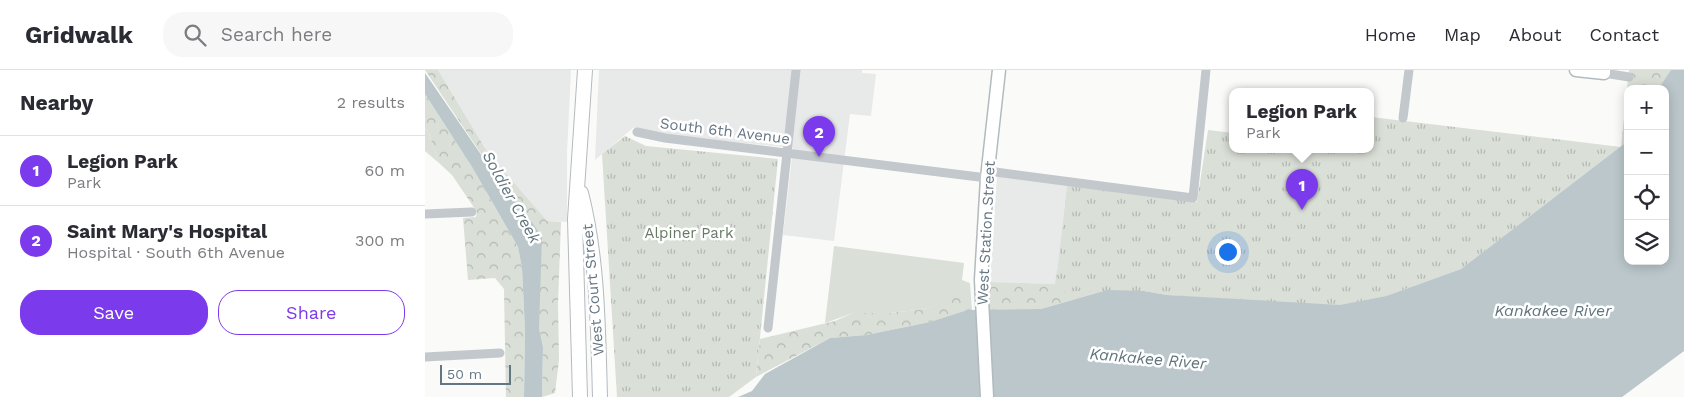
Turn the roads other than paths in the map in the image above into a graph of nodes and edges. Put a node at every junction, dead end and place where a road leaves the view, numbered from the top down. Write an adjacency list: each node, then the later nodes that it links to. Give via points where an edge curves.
1 (585, 70): 13 (main road, West Court Street)
2 (796, 70): 11 (street)
3 (999, 70): 12 (main road, West Station Street)
4 (1206, 70): 12 (street, South 6th Avenue, via 1193,198)
5 (1409, 70): 9 (street)
6 (1576, 70): 7 (main road)
7 (1604, 72): 8 (street)
8 (1629, 77)
9 (1403, 118)
10 (637, 132): 11 (street, South 6th Avenue)
11 (787, 153): 12 (street, South 6th Avenue); 16 (street)
12 (988, 175): 21 (main road, West Station Street, via 981,280)
13 (579, 185): 19 (main road, West Court Street, via 575,219); 20 (main road, West Court Street, via 588,218 597,304)
14 (472, 212): 15 (street)
15 (425, 214)
16 (768, 328)
17 (500, 353): 18 (street)
18 (425, 356)
19 (580, 397)
20 (600, 397)
21 (987, 397)

